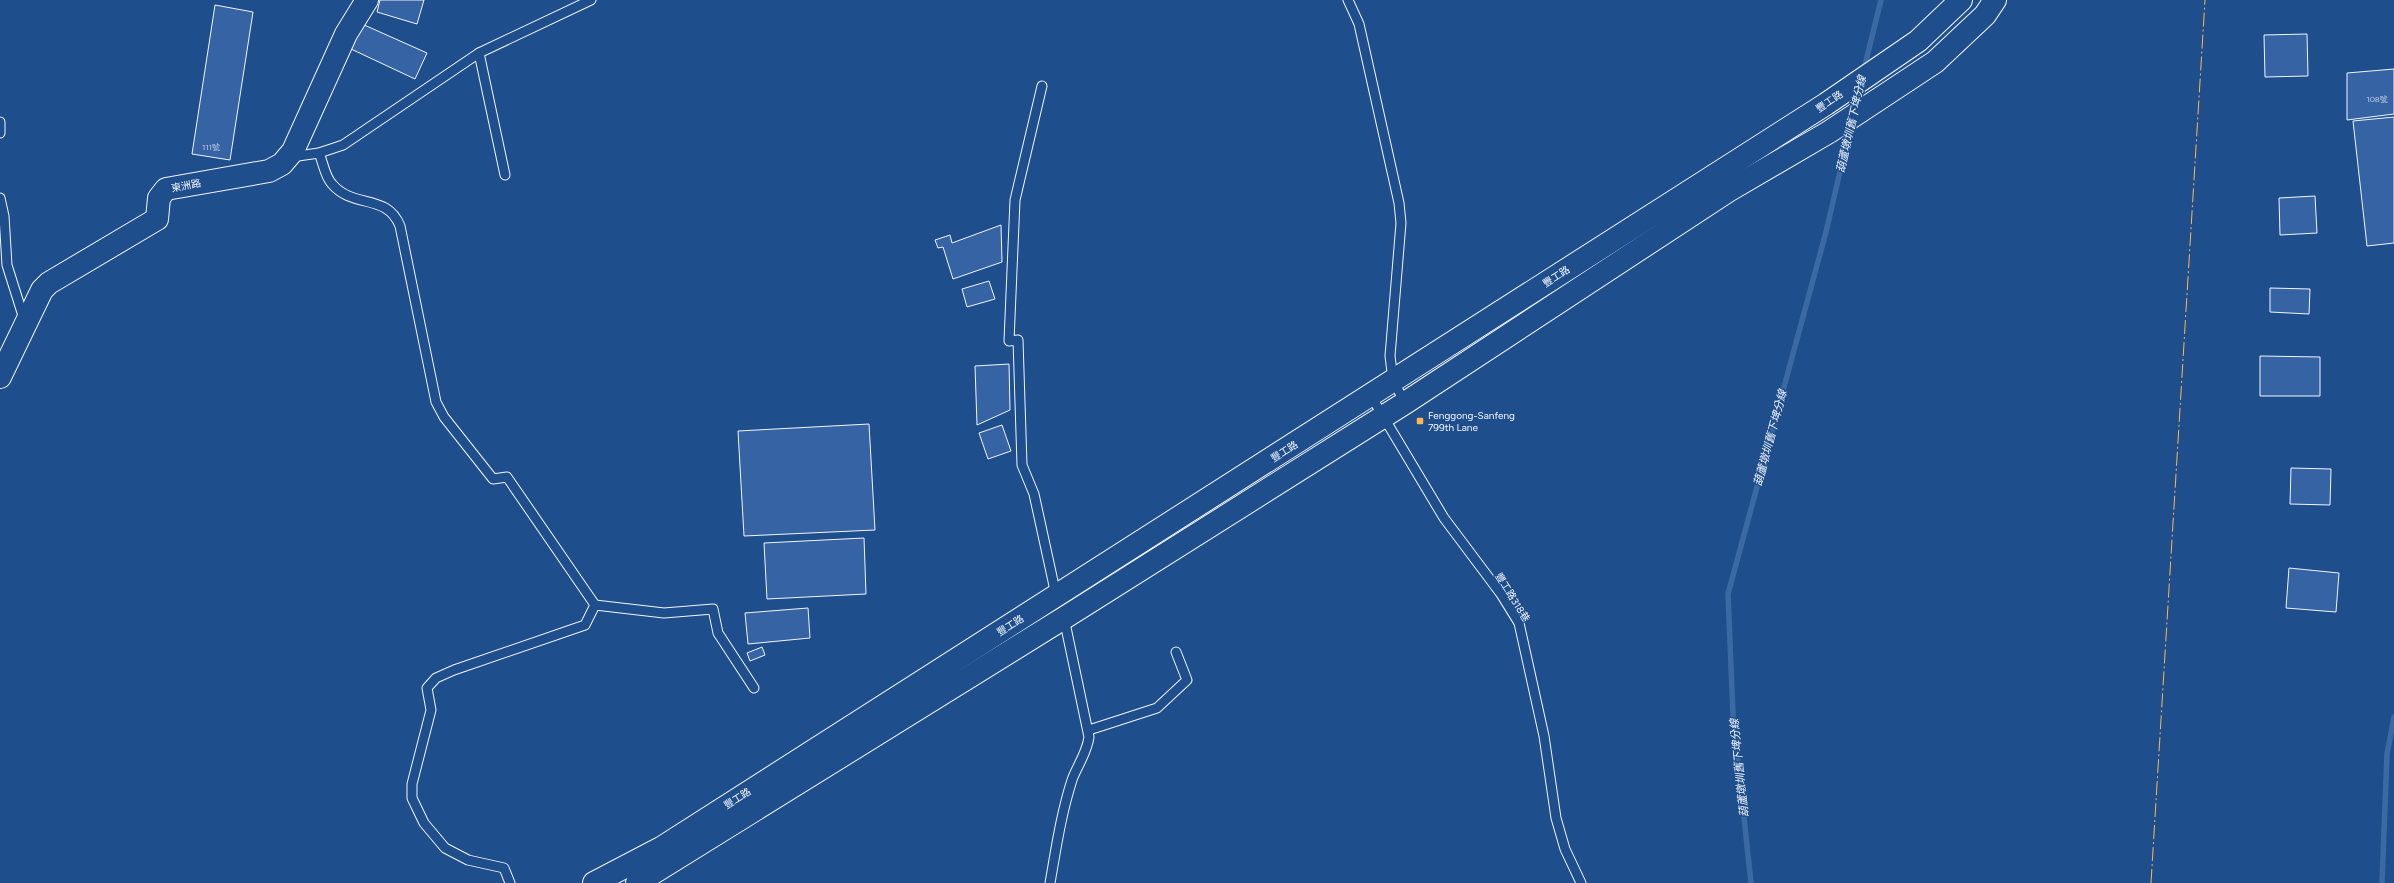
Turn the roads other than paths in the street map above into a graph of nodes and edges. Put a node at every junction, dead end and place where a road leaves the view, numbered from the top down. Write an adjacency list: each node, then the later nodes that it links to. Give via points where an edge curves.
1 (367, 0): 11 (street, via 346,34)
2 (591, 0): 6 (lane)
3 (1348, 0): 16 (lane, via 1359,24 1400,213 1390,356)
4 (1961, 0): 16 (street, 豐工路, via 1918,41 1826,104)
5 (1996, 0): 18 (street, 豐工路, via 1985,15 1935,62 1830,132 1728,191)
6 (479, 53): 10 (lane, via 343,145); 12 (lane)
7 (1042, 86): 21 (lane, via 1015,200 1009,341 1018,340 1022,465 1034,494)
8 (0, 122): 9 (lane)
9 (0, 133)
10 (319, 153): 11 (lane); 20 (lane, via 331,183 343,194 387,207 396,216 436,402 444,417 493,479 507,477)
11 (288, 158): 14 (street, 東洲路, via 269,171 166,189 159,198 157,219 49,283 42,290)
12 (505, 175)
13 (0, 198): 14 (lane, via 4,216 7,266)
14 (25, 322): 15 (street, 東洲路)
15 (0, 377)
16 (1393, 380): 17 (street, 豐工路); 18 (lane)
17 (1371, 396): 19 (lane, 豐工路318巷); 21 (street, 豐工路)
18 (1405, 403): 19 (street, 豐工路)
19 (1383, 416): 21 (street, 豐工路); 29 (lane, 豐工路318巷, via 1444,518 1501,594 1519,623 1544,736 1556,818 1565,849)
20 (595, 605): 23 (lane, via 664,613 713,609 718,633); 25 (lane, via 585,625 454,670 436,678 427,688 431,710 412,784 412,798 424,823 445,848 468,860 504,868)
21 (1060, 607): 24 (lane); 26 (street, 豐工路, via 661,848); 27 (street, 豐工路)
22 (1176, 652): 24 (lane, via 1187,680 1157,708)
23 (754, 688)
24 (1089, 730): 28 (lane, via 1088,745 1072,780 1061,818)
25 (510, 883)
26 (594, 883)
27 (637, 883)
28 (1050, 883)
29 (1581, 883)

